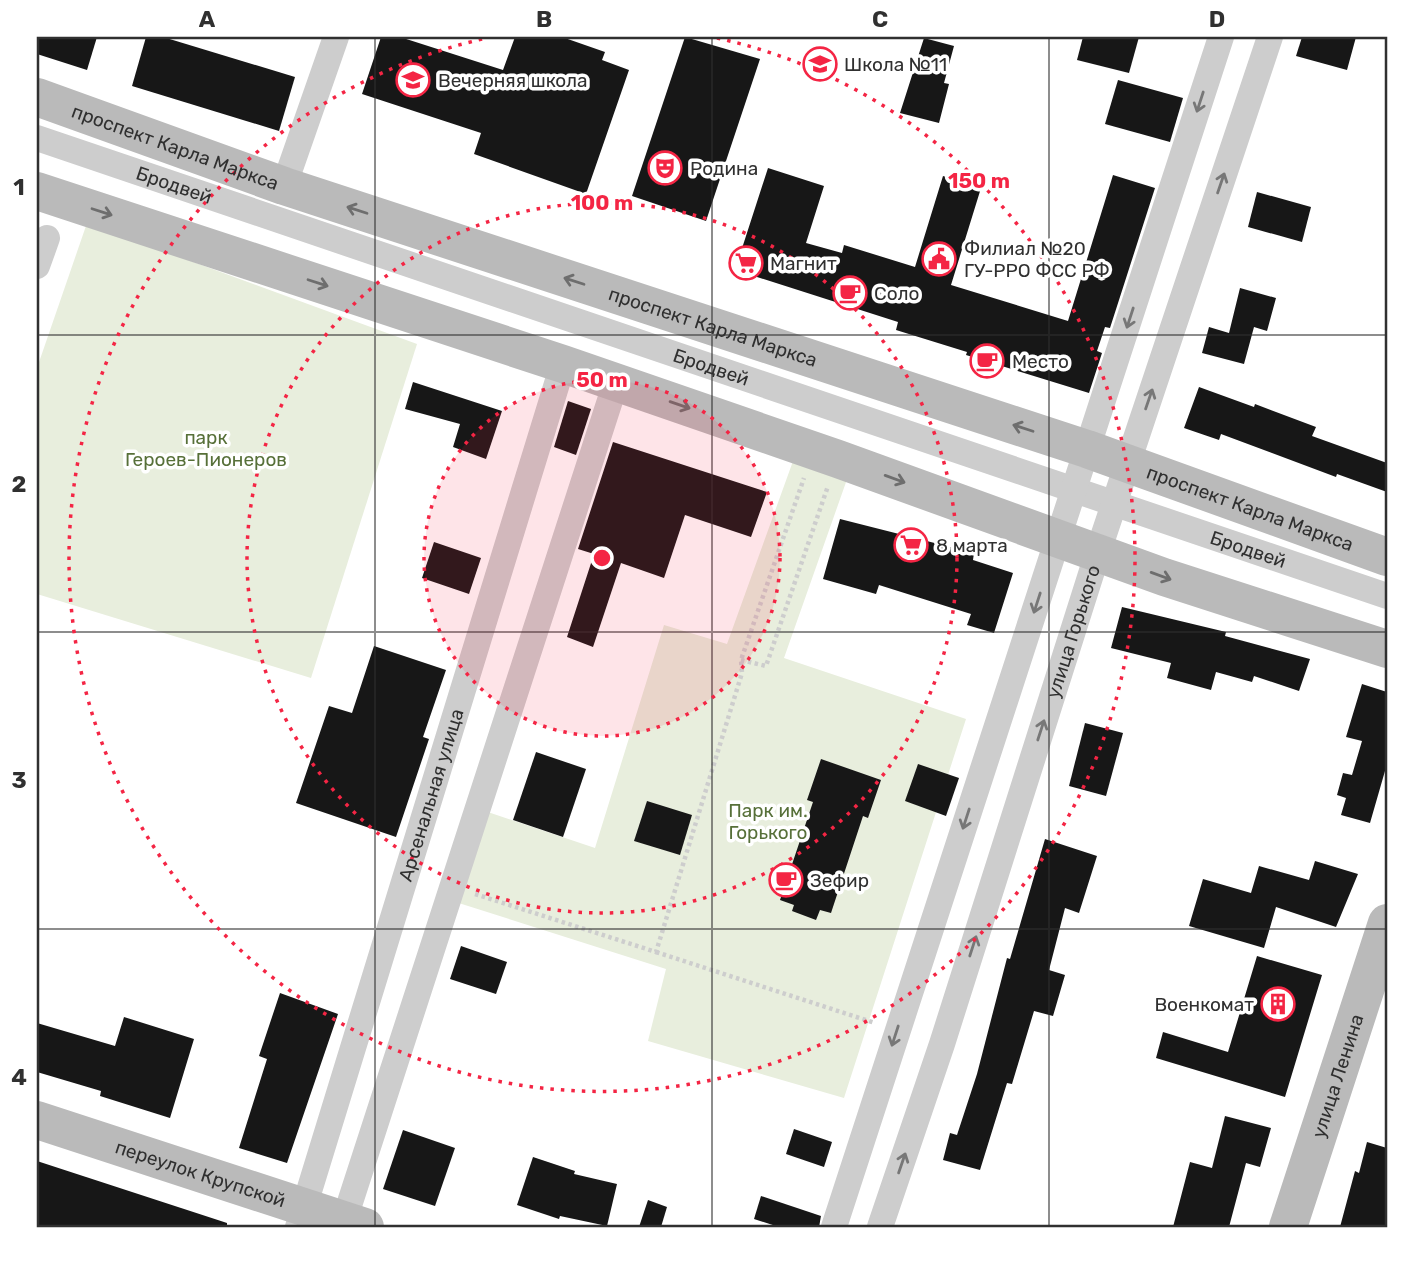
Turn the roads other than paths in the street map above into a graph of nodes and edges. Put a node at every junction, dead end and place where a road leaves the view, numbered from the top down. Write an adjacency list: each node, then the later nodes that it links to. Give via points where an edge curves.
1 (336, 37): 6 (street)
2 (1222, 37): 12 (street, one-way to 12)
3 (1270, 37): 13 (street, улица Горького, one-way to 3)
4 (37, 97): 6 (street, проспект Карла Маркса)
5 (37, 138): 14 (street, Бродвей)
6 (285, 186): 12 (street, проспект Карла Маркса, one-way to 6)
7 (37, 191): 10 (street, one-way to 10)
8 (47, 237): 9 (street)
9 (37, 266)
10 (563, 364): 11 (street); 23 (street, Арсенальная улица)
11 (616, 382): 16 (street, one-way to 16); 24 (street, via 450,886)
12 (1087, 449): 13 (street, проспект Карла Маркса); 14 (street)
13 (1128, 463): 15 (street, улица Горького); 18 (street, проспект Карла Маркса)
14 (1073, 489): 15 (street, Бродвей); 16 (street)
15 (1114, 503): 17 (street, улица Горького); 19 (street, Бродвей)
16 (1058, 538): 17 (street); 25 (street, one-way to 25)
17 (1098, 552): 20 (street, one-way to 20); 26 (street, улица Горького, one-way to 17)
18 (1387, 557)
19 (1387, 596)
20 (1387, 649)
21 (1387, 923): 27 (street, улица Ленина)
22 (37, 1120): 23 (street, переулок Крупской)
23 (301, 1218): 24 (street, переулок Крупской)
24 (350, 1225)
25 (834, 1227)
26 (880, 1227)
27 (1288, 1227)

